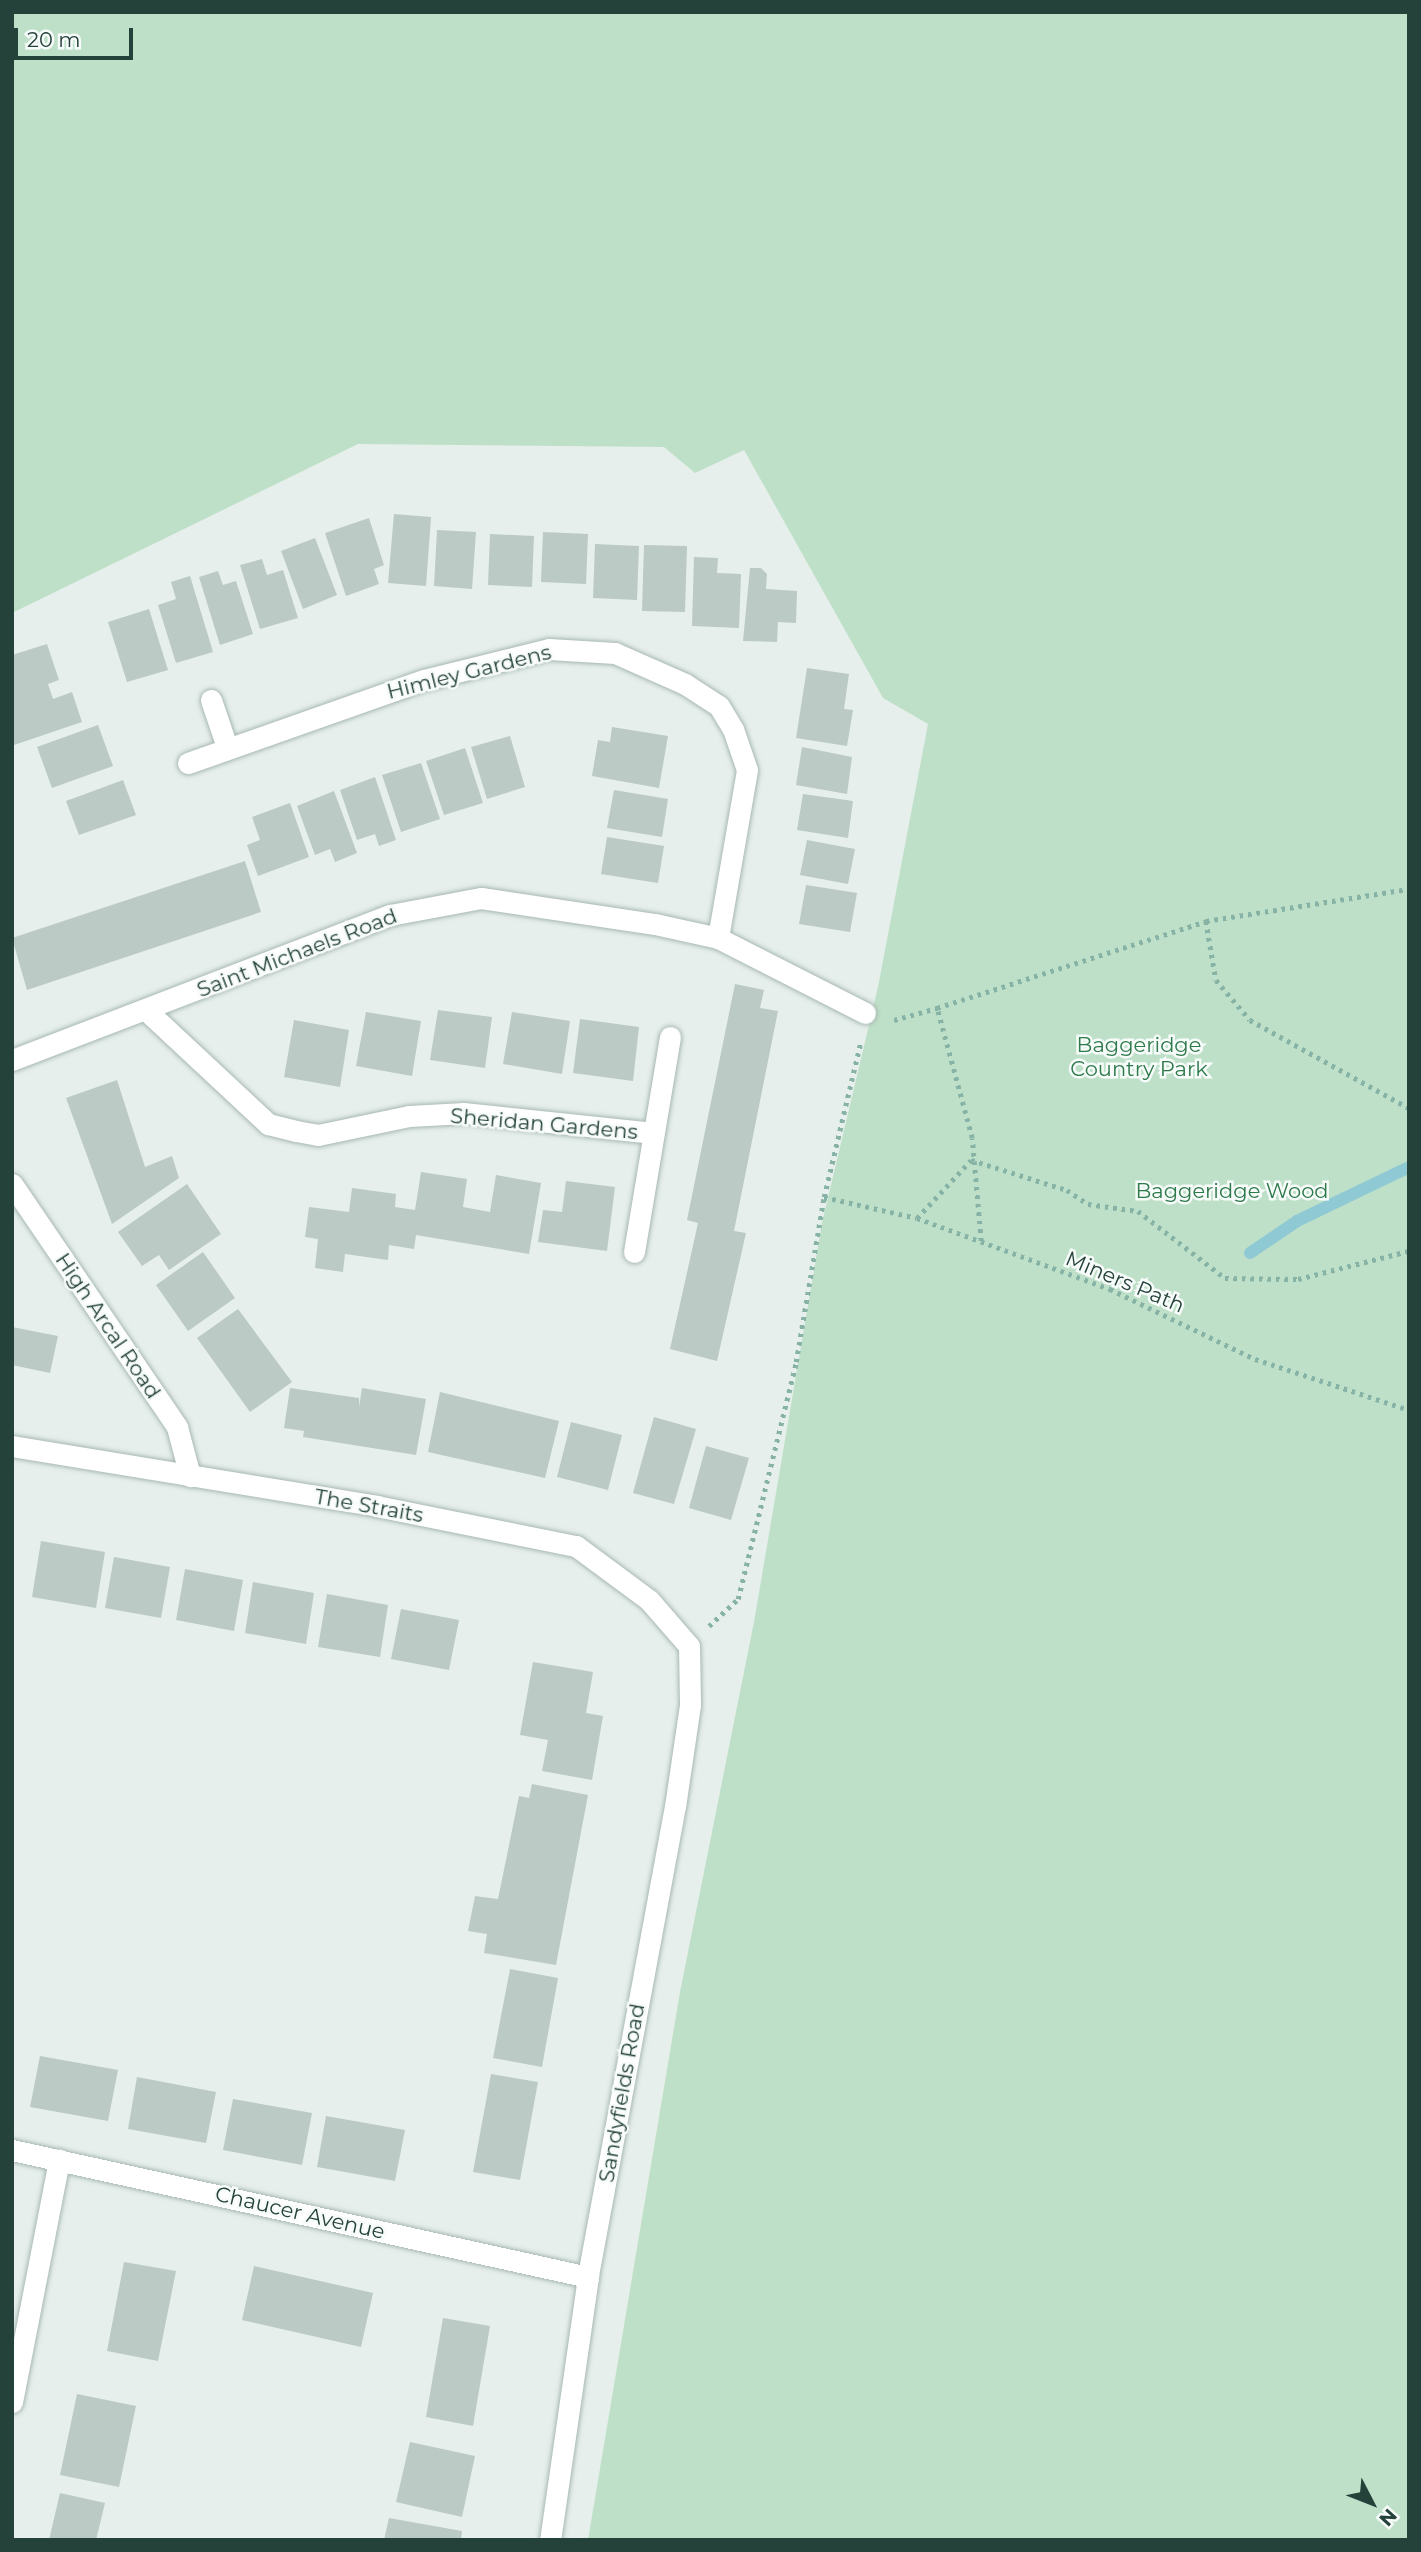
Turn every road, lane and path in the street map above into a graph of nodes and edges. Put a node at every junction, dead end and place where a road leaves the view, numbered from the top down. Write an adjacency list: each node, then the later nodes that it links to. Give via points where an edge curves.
1 (211, 700): 2 (street)
2 (227, 747): 3 (street, Himley Gardens); 6 (street, Himley Gardens, via 424,680 548,649 615,653 685,684 719,706 733,729 747,770)
3 (188, 763)
4 (1409, 889): 5 (path)
5 (1206, 922): 7 (path); 12 (path, via 1216,980 1250,1020)
6 (718, 938): 8 (street, Saint Michaels Road, via 516,901 446,901 390,915); 9 (street, Saint Michaels Road)
7 (937, 1008): 9 (path); 14 (path, via 972,1138)
8 (147, 1011): 11 (street, Saint Michaels Road); 13 (street, Sheridan Gardens, via 268,1124 296,1131 318,1135 410,1116 464,1113)
9 (865, 1020): 16 (path)
10 (670, 1037): 13 (street, Sheridan Gardens)
11 (12, 1060)
12 (1409, 1108)
13 (653, 1133): 20 (street, Sheridan Gardens)
14 (971, 1160): 17 (path); 18 (path); 19 (path, via 1067,1191 1088,1204 1138,1211 1226,1278 1298,1279)
15 (12, 1184): 23 (street, High Arcal Road, via 177,1427)
16 (824, 1197): 17 (path, Miners Path); 24 (path, via 796,1362 738,1599)
17 (917, 1218): 18 (path, Miners Path)
18 (981, 1241): 21 (path, Miners Path, via 1110,1289 1255,1359)
19 (1409, 1251)
20 (634, 1252)
21 (1409, 1410)
22 (12, 1446): 23 (street, The Straits)
23 (190, 1475): 24 (street, The Straits, via 576,1546 649,1600)
24 (689, 1646): 27 (street, Sandyfields Road, via 690,1705 675,1806)
25 (12, 2150): 26 (street, Chaucer Avenue)
26 (59, 2160): 27 (street, Chaucer Avenue); 28 (street)
27 (588, 2277): 29 (street, Sandyfields Road)
28 (12, 2402)
29 (550, 2540)

